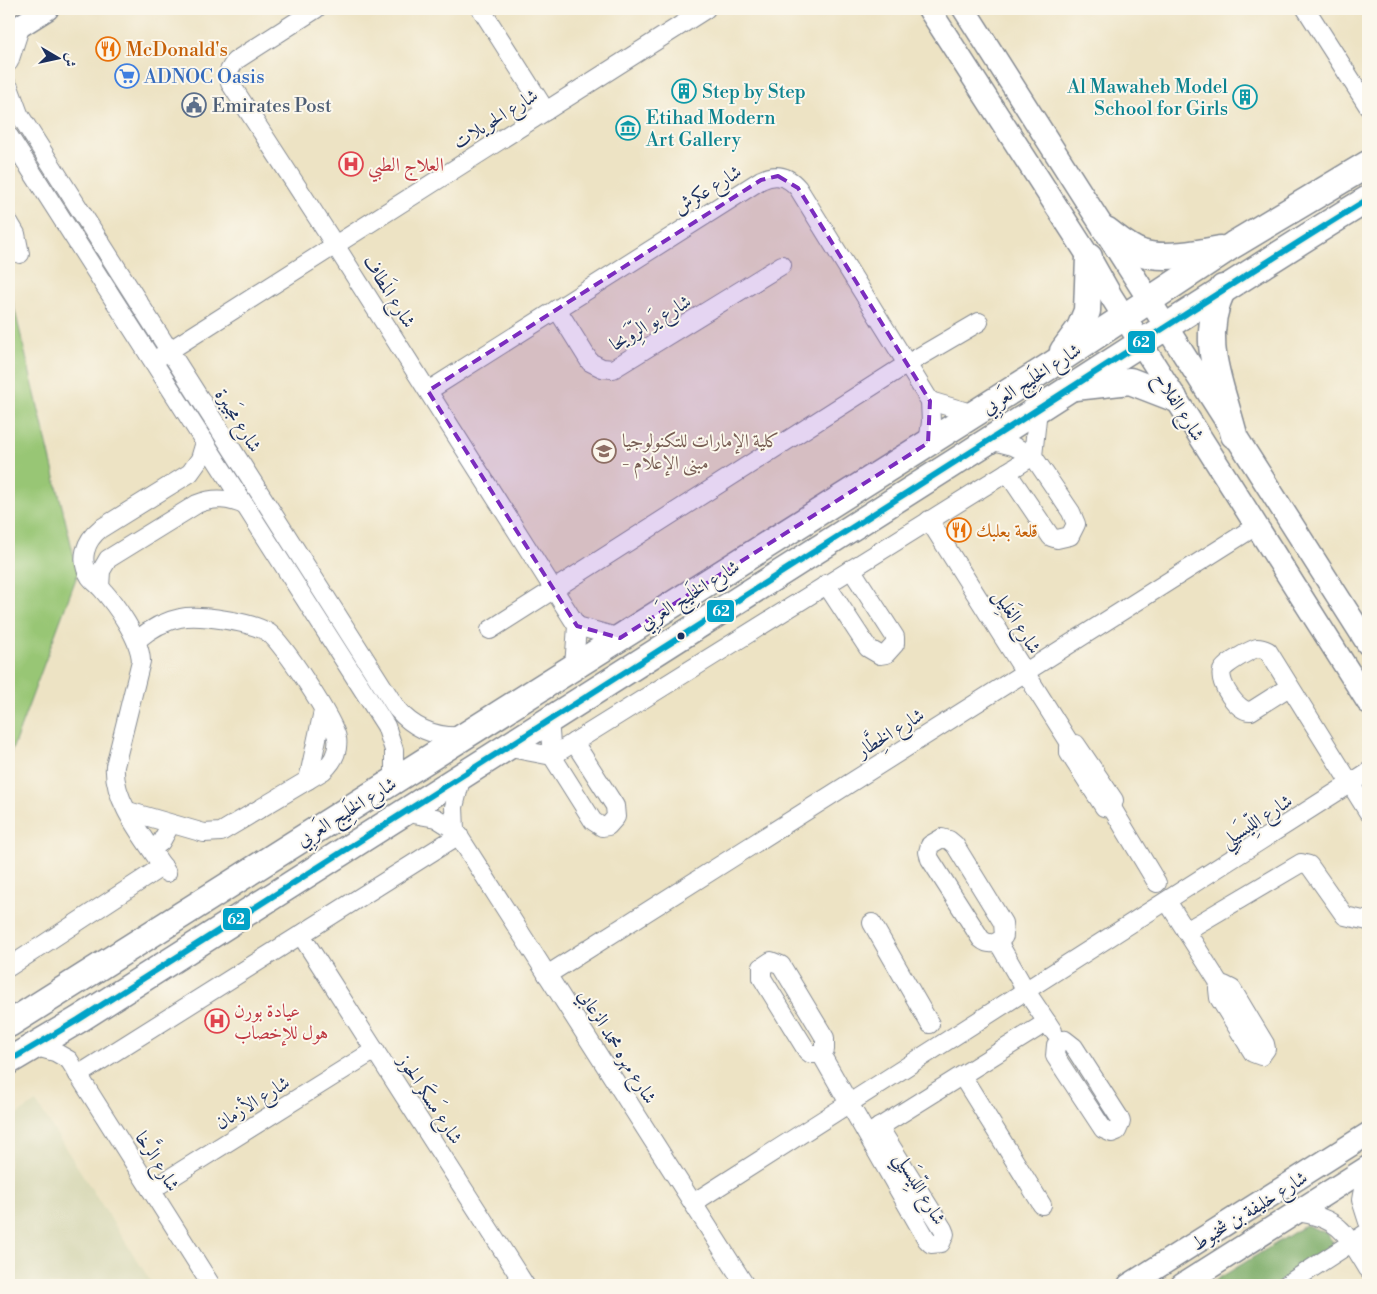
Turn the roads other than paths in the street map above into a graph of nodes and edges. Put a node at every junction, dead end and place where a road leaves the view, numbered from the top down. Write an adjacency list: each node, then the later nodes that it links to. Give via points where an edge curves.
1 (47, 9): 8 (main road)
2 (316, 9): 19 (street, شارع المَطاف, via 235,61 229,77 232,88)
3 (481, 9): 12 (street)
4 (706, 9): 12 (street, شارع الحويلات)
5 (929, 9): 21 (main road, شارع الفلاح)
6 (964, 9): 17 (main road, شارع الفلاح)
7 (1306, 9): 11 (street)
8 (15, 29): 9 (street)
9 (9, 62)
10 (9, 87): 30 (street, شارع مجَيبرة, via 19,114)
11 (1368, 106)
12 (546, 111): 19 (street, شارع الحويلات)
13 (9, 136): 31 (street)
14 (1368, 164): 18 (highway, شارع الخَلِيج العَربِي)
15 (1368, 199): 23 (highway, شارع الخَلِيج العَربِي)
16 (9, 222): 20 (street, via 16,234)
17 (1106, 230): 18 (highway, via 1135,250 1149,255 1194,254); 24 (main road, شارع الفلاح)
18 (1234, 244): 24 (highway, شارع الخَلِيج العَربِي)
19 (335, 245): 30 (street, شارع الحويلات); 35 (street, شارع المَطاف)
20 (20, 254)
21 (1089, 257): 26 (main road, شارع الفلاح); 33 (highway, via 1086,317)
22 (782, 265): 25 (street, شارع يَو الرِّوَيحا, via 613,369 590,362)
23 (1223, 288): 28 (highway, شارع الخَلِيج العَربِي); 40 (highway, via 1213,314 1210,337)
24 (1150, 300): 26 (highway, شارع الخَلِيج العَربِي); 28 (main road, شارع الفلاح)
25 (557, 309): 32 (street, شارع عكرش, via 761,180 778,176 790,180 798,188); 35 (street, شارع عكرش)
26 (1124, 317): 29 (main road, شارع الفلاح); 33 (highway, شارع الخَلِيج العَربِي)
27 (979, 322): 32 (street)
28 (1166, 325): 29 (highway, شارع الخَلِيج العَربِي); 40 (main road, شارع الفلاح)
29 (1139, 342): 34 (highway, شارع الخَلِيج العَربِي); 36 (main road, شارع الفلاح)
30 (170, 350): 31 (street, شارع الحويلات); 65 (street, شارع مجَيبرة, via 397,709 429,733)
31 (154, 360): 42 (street)
32 (907, 364): 37 (street, شارع عكرش); 54 (street)
33 (1053, 364): 39 (highway, شارع الخَلِيج العَربِي)
34 (1067, 388): 36 (highway, via 1123,380); 38 (highway, شارع الخَلِيج العَربِي)
35 (428, 391): 54 (street, شارع المَطاف)
36 (1174, 398): 48 (main road, شارع الفلاح)
37 (930, 402): 39 (street); 43 (street)
38 (1038, 409): 41 (highway, شارع الخَلِيج العَربِي); 44 (street, شارع الخَلِيج العَربِي)
39 (974, 414): 43 (highway, شارع الخَلِيج العَربِي)
40 (1234, 435): 59 (main road, شارع الفلاح)
41 (990, 440): 44 (street, شارع الخَلِيج العَربِي); 64 (highway, شارع الخَلِيج العَربِي)
42 (205, 442): 46 (street); 49 (street, via 200,459 184,478 107,524)
43 (928, 443): 57 (highway, شارع الخَلِيج العَربِي)
44 (1033, 456): 45 (street); 45 (street, via 1074,517 1076,524 1070,536 1051,537)
45 (1007, 472): 47 (street)
46 (246, 506): 50 (street, via 224,499 203,501); 71 (street, via 386,726 394,750)
47 (929, 520): 51 (street); 61 (street, شارع الغَلِيل)
48 (1256, 526): 61 (street, شارع الخِطَّار); 63 (main road, شارع الفلاح)
49 (90, 540): 50 (street, via 94,553); 53 (street, via 84,553 86,569)
50 (108, 559): 53 (street, via 101,571)
51 (851, 569): 52 (street); 52 (street, via 895,637 892,650 886,654 880,655 868,648)
52 (826, 584): 66 (street)
53 (100, 587): 58 (street)
54 (554, 590): 55 (street, شارع المَطاف); 56 (street)
55 (577, 626): 57 (street); 60 (street)
56 (490, 630)
57 (620, 638): 60 (highway, شارع الخَلِيج العَربِي)
58 (136, 640): 73 (street, via 141,661 114,774 116,789); 76 (street, via 153,628 182,617 253,625 270,634 281,645 337,736 337,750 328,767 221,832 204,833)
59 (1368, 644)
60 (574, 667): 65 (highway, شارع الخَلِيج العَربِي)
61 (1025, 672): 79 (street, شارع الغَلِيل, via 1071,745 1079,745 1114,800 1112,808); 87 (street, شارع الخِطَّار)
62 (1289, 686): 72 (street)
63 (1368, 702)
64 (549, 720): 67 (highway, شارع الخَلِيج العَربِي); 68 (street)
65 (465, 736): 71 (highway, شارع الخَلِيج العَربِي)
66 (574, 742): 68 (street); 68 (street, via 615,806 616,817 608,826 597,825 593,821)
67 (505, 747): 68 (street); 70 (highway, شارع الخَلِيج العَربِي)
68 (552, 756)
69 (1368, 773): 72 (street, شارع اللِّيسَيلِي)
70 (462, 775): 74 (highway, شارع الخَلِيج العَربِي); 77 (street, شارع مهره محمد الزعابي, via 454,807)
71 (394, 781): 92 (highway, شارع الخَلِيج العَربِي)
72 (1351, 784): 75 (street); 80 (street, شارع اللِّيسَيلِي)
73 (128, 811): 76 (street); 78 (street)
74 (402, 812): 77 (street, شارع مهره محمد الزعابي, via 436,818); 90 (highway, شارع الخَلِيج العَربِي)
75 (1368, 812)
76 (171, 824): 78 (street, via 161,842)
77 (457, 833): 84 (street); 87 (street, شارع مهره محمد الزعابي)
78 (152, 849): 86 (street, via 165,870)
79 (1157, 882)
80 (1167, 901): 83 (street); 89 (street, شارع اللِّيسَيلِي)
81 (1368, 921): 83 (street, via 1346,916 1309,865 1301,863)
82 (872, 923): 93 (street)
83 (1186, 931): 88 (street)
84 (302, 935): 96 (street, شارع مَسكَر الحوز); 100 (street)
85 (998, 942): 85 (street, via 1005,931 1003,923 950,840 936,840 930,845 930,859 981,939 989,944); 89 (street)
86 (9, 967)
87 (547, 975): 107 (street, شارع مهره محمد الزعابي)
88 (1221, 986)
89 (1026, 991): 91 (street); 102 (street, شارع اللِّيسَيلِي)
90 (78, 1020): 95 (highway, شارع الخَلِيج العَربِي); 98 (street, via 70,1039)
91 (1046, 1022): 94 (street); 101 (street)
92 (9, 1024)
93 (930, 1024)
94 (1060, 1042): 94 (street, via 1070,1042 1114,1109 1121,1122 1117,1131 1103,1129 1055,1056 1054,1050)
95 (33, 1046): 98 (street); 99 (highway, شارع الخَلِيج العَربِي)
96 (375, 1050): 106 (street, شارع الأزمان); 115 (street, شارع مَسكَر الحوز)
97 (821, 1054): 97 (street, شارع اللِّيسَيلِي, via 825,1050 825,1038 786,974 777,962 765,963 760,972 806,1051); 102 (street, شارع اللِّيسَيلِي)
98 (68, 1059): 100 (street, شارع الرَّخا)
99 (9, 1062)
100 (78, 1075): 106 (street, شارع الرَّخا)
101 (962, 1076): 103 (street); 108 (street)
102 (848, 1104): 103 (street, شارع اللِّيسَيلِي); 107 (street, شارع اللِّيسَيلِي)
103 (873, 1132): 103 (street, شارع اللِّيسَيلِي, via 943,1229 945,1234 941,1243 931,1244 927,1240)
104 (1368, 1134): 117 (main road, شارع خليفة بن شخبوط)
105 (1368, 1167): 109 (main road, شارع خليفة بن شخبوط); 110 (street, via 1361,1200)
106 (151, 1190): 114 (street, شارع الرَّخا)
107 (693, 1203): 116 (street, شارع مهره محمد الزعابي)
108 (1042, 1206)
109 (1297, 1212): 112 (street, via 1328,1219); 118 (main road, شارع خليفة بن شخبوط)
110 (1368, 1222)
111 (1368, 1232): 112 (street)
112 (1352, 1242): 113 (street); 119 (street)
113 (1368, 1269)
114 (211, 1285)
115 (526, 1285)
116 (745, 1285)
117 (1129, 1285)
118 (1182, 1285)
119 (1286, 1285)

